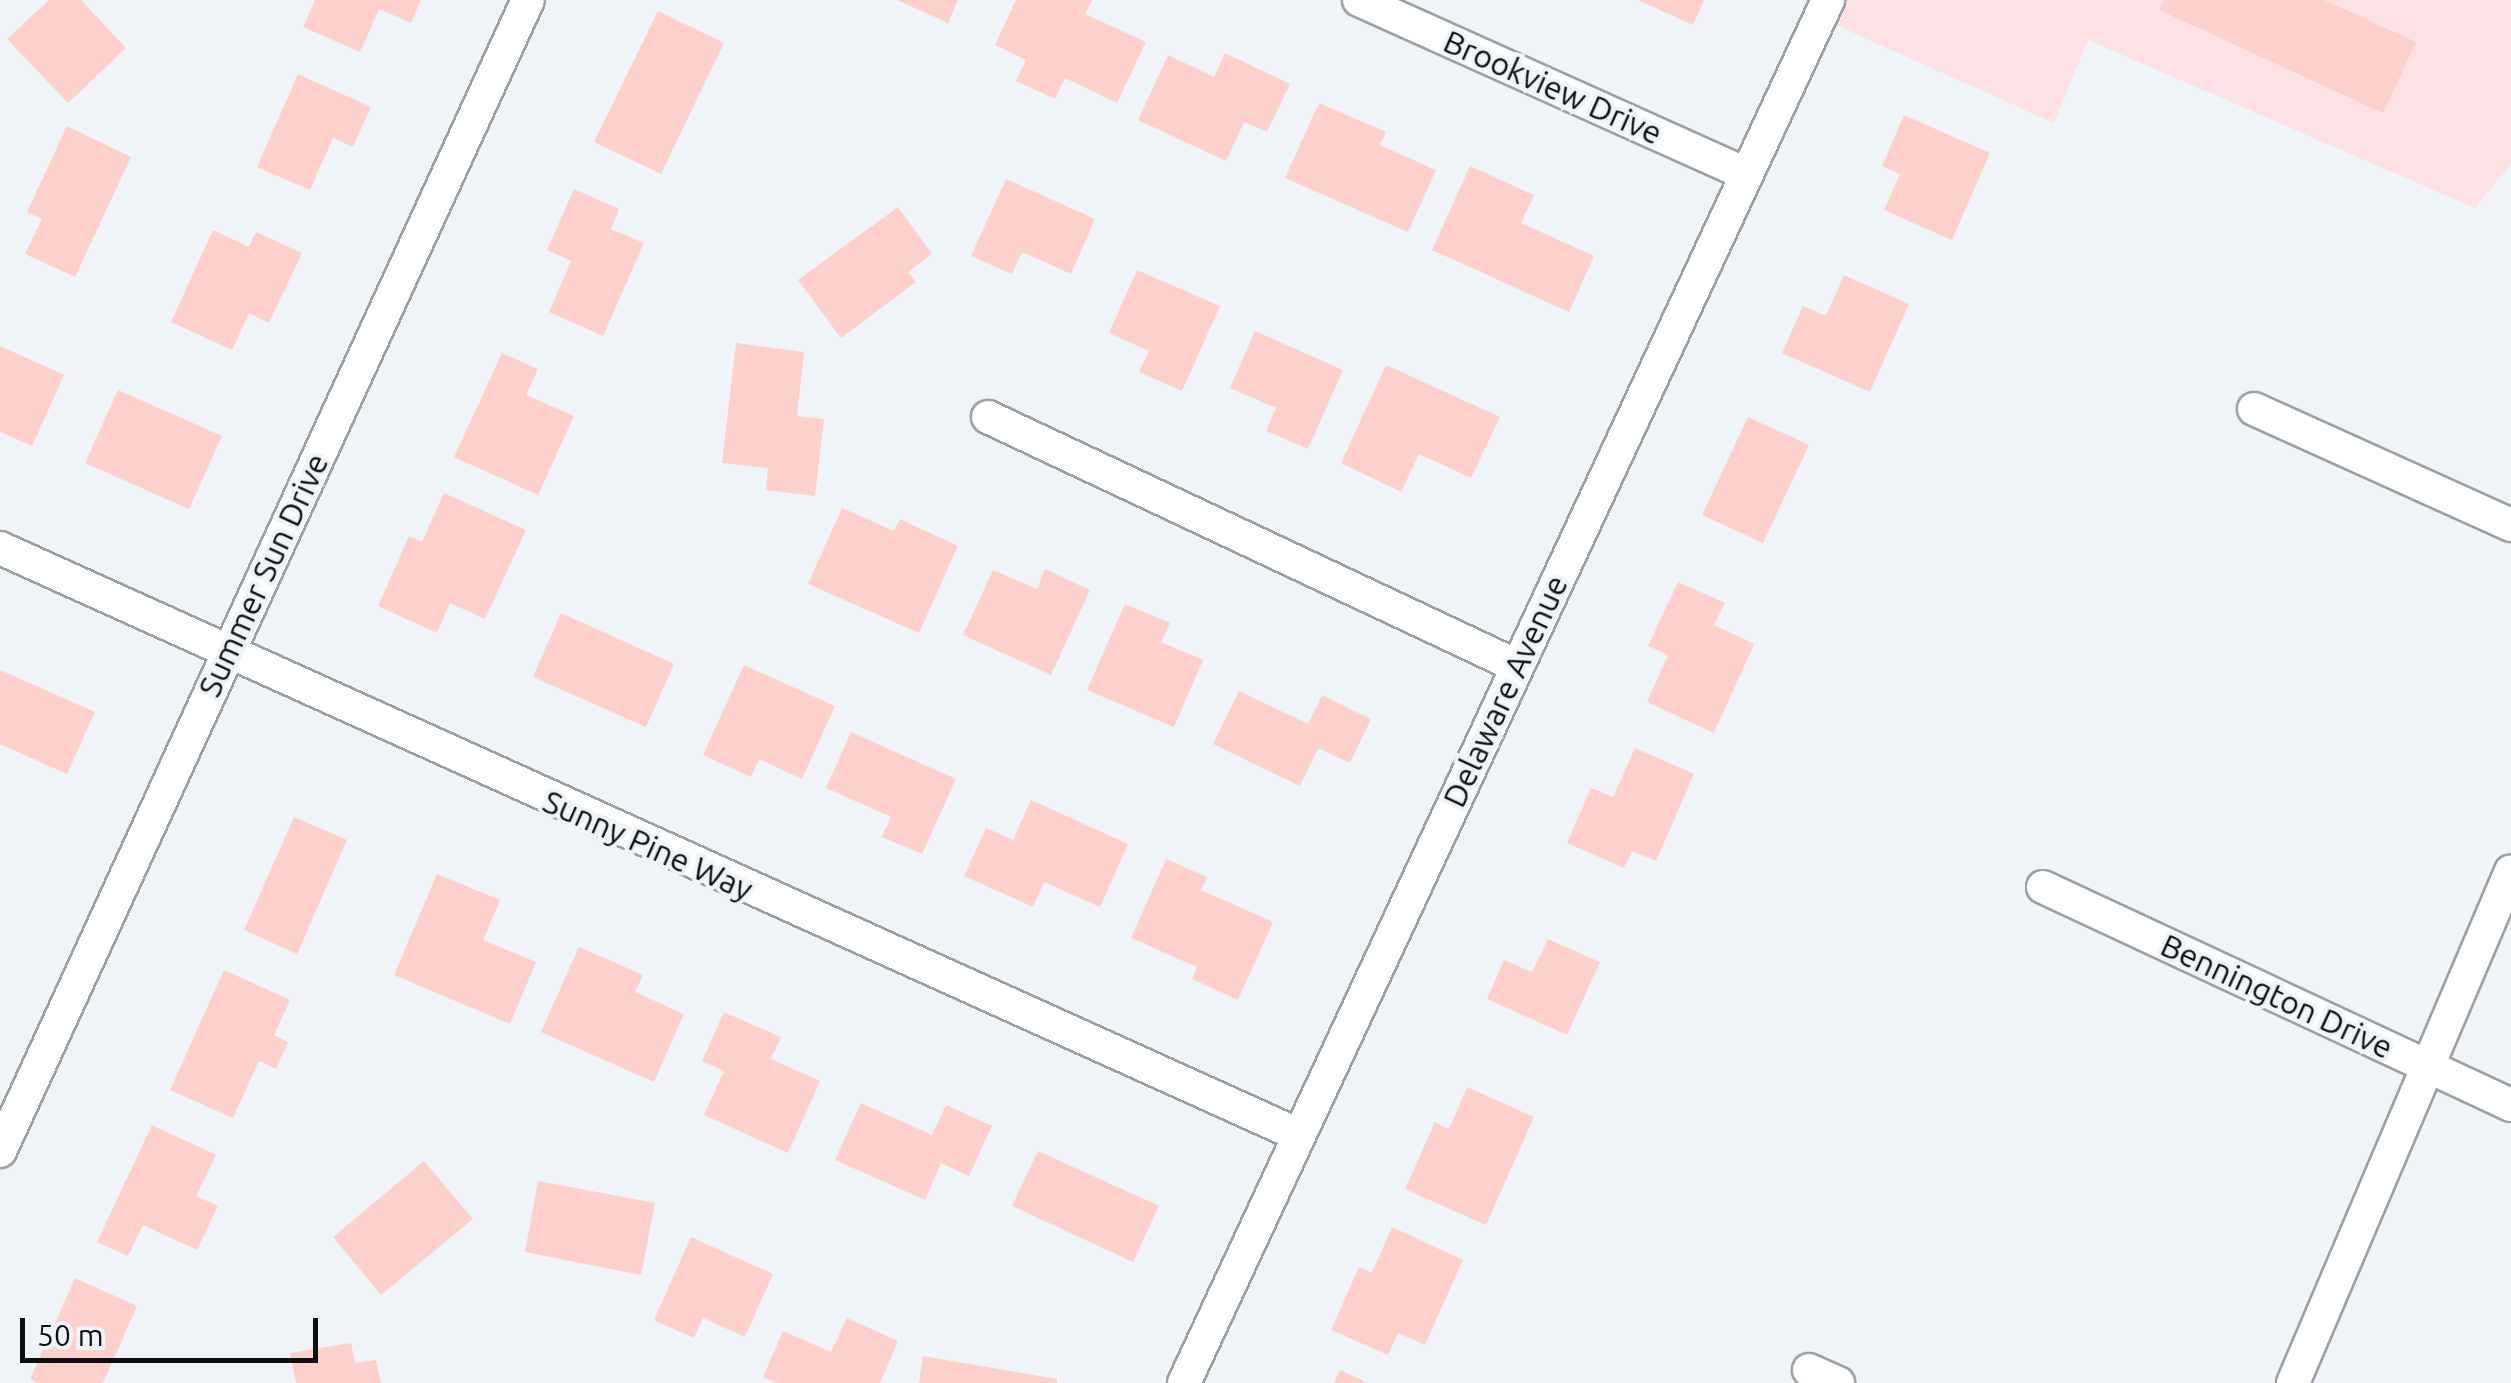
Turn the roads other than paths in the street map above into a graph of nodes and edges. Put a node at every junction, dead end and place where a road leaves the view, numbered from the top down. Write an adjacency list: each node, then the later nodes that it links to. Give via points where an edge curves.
1 (528, 0): 9 (street, Summer Sun Drive)
2 (1358, 0): 4 (street, Brookview Drive)
3 (1828, 0): 4 (street, Delaware Avenue)
4 (1747, 174): 10 (street, Delaware Avenue)
5 (2254, 410): 7 (street)
6 (988, 416): 10 (street)
7 (2511, 525)
8 (0, 548): 9 (street, Sunny Pine Way)
9 (226, 656): 15 (street, Sunny Pine Way); 16 (street, Summer Sun Drive)
10 (1517, 666): 15 (street, Delaware Avenue)
11 (2511, 871): 13 (street)
12 (2043, 887): 13 (street, Bennington Drive)
13 (2428, 1066): 14 (street, Bennington Drive); 18 (street)
14 (2511, 1105)
15 (1298, 1135): 17 (street, Delaware Avenue)
16 (2, 1142)
17 (1184, 1383)
18 (2293, 1383)

